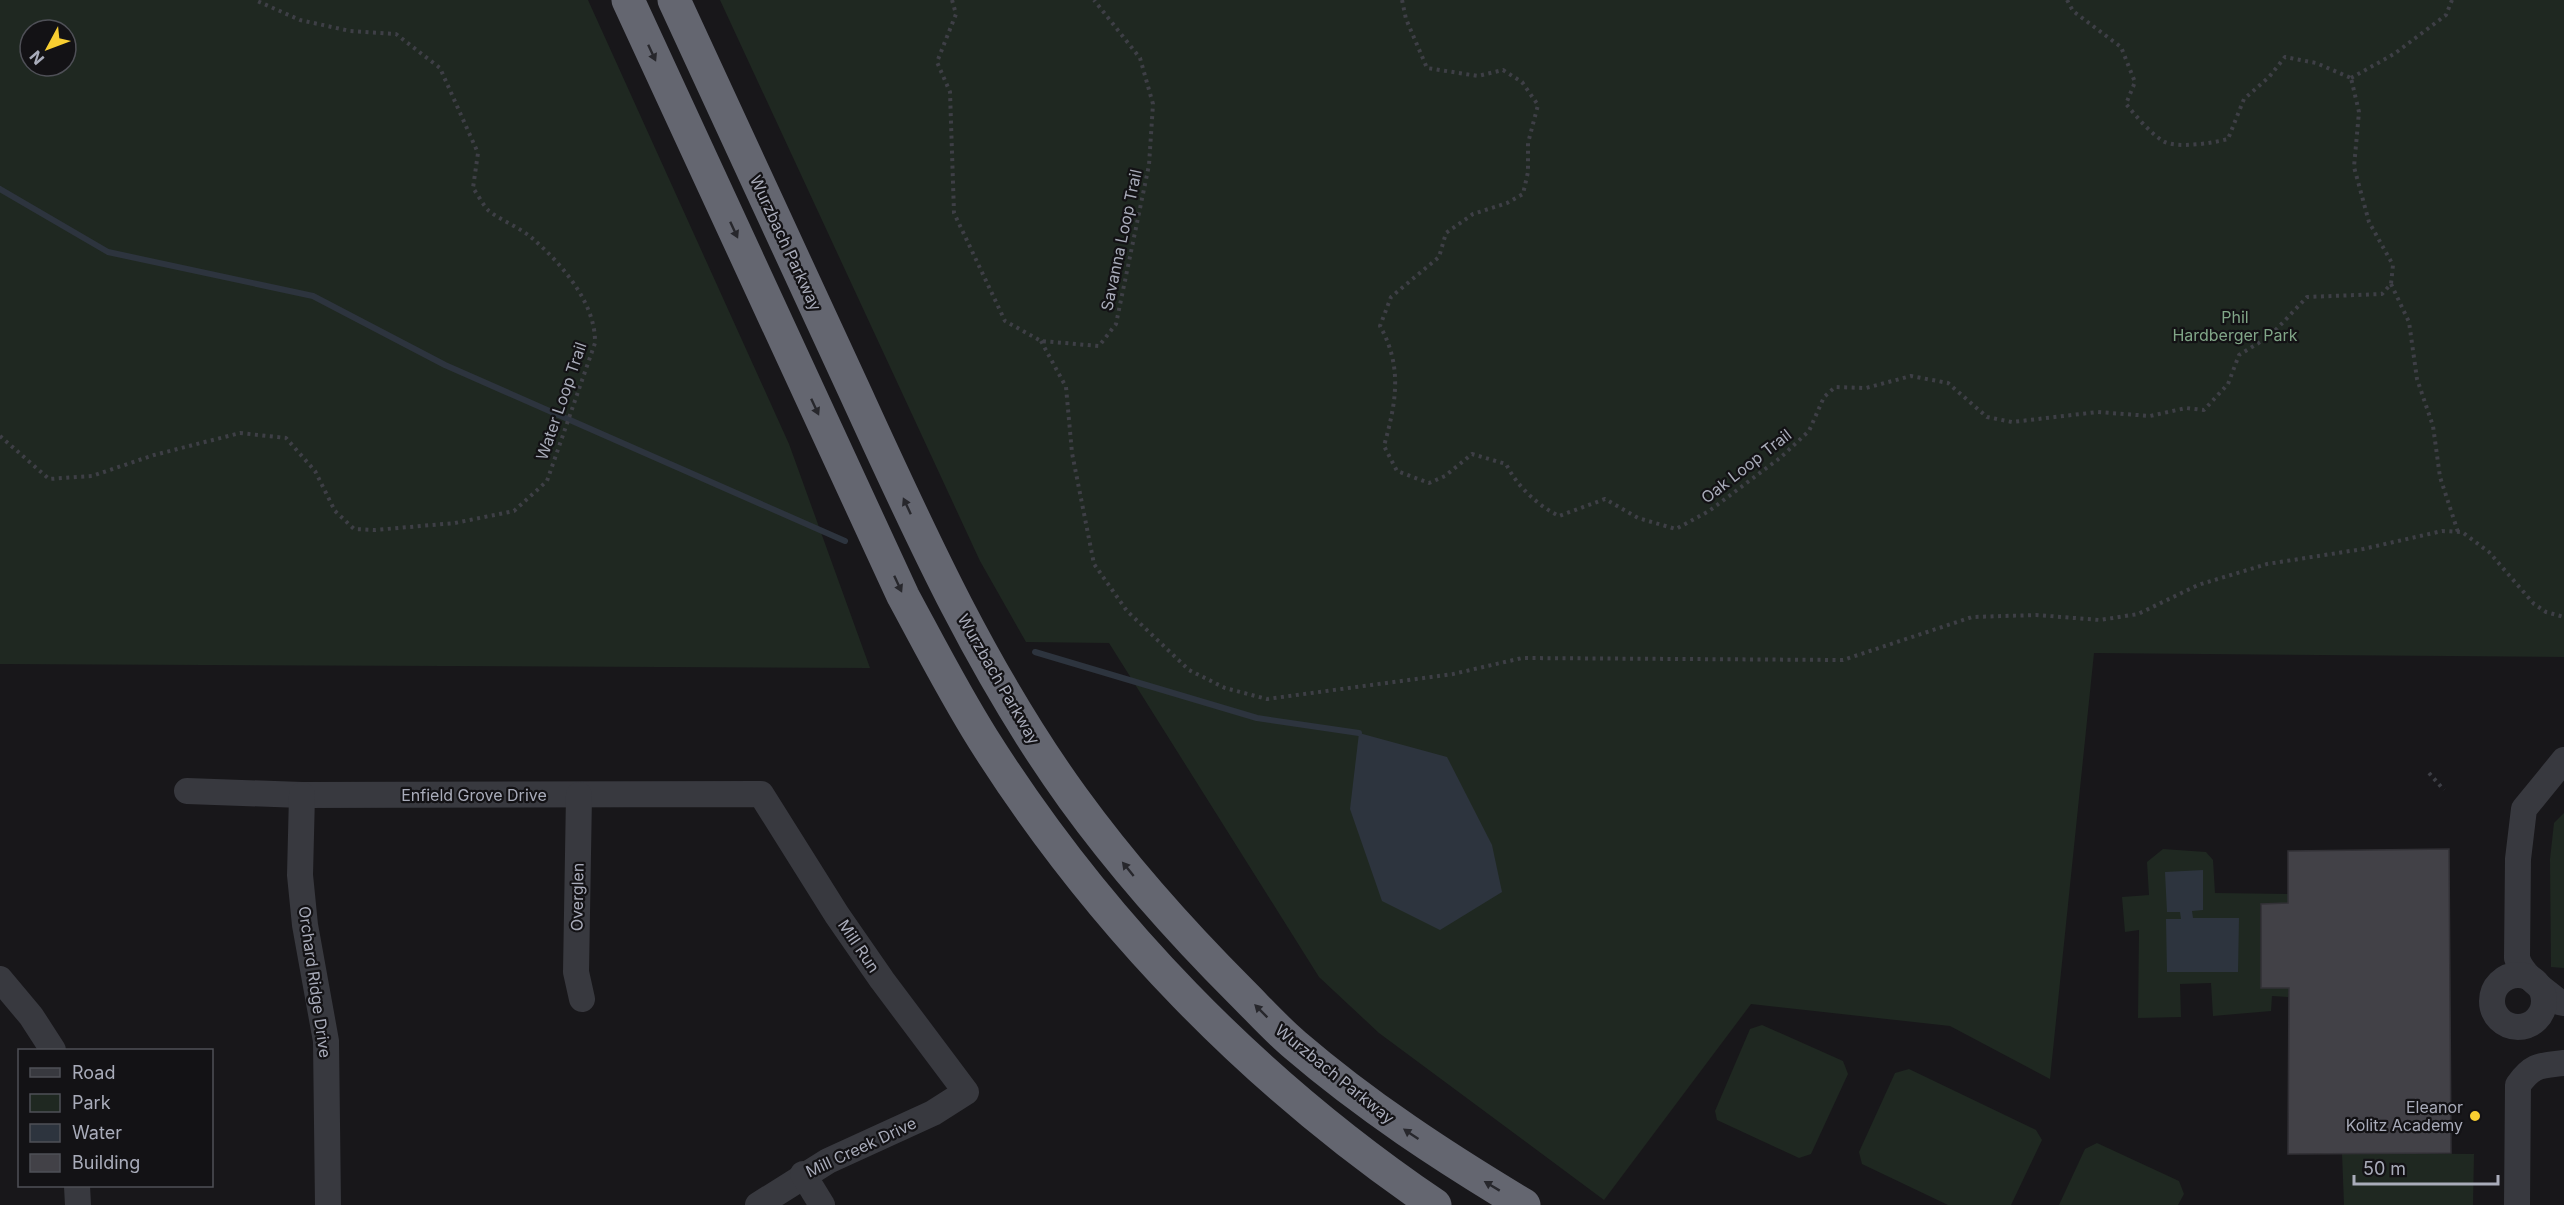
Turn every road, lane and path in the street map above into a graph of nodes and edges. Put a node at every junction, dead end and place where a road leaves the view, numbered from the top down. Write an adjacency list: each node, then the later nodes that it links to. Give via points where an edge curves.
1 (255, 0): 12 (path, Water Loop Trail, via 300,20 350,31 396,34 440,68 477,153 473,188 488,210 531,237 562,269 588,310 595,343 547,481 514,511 455,523 354,529 335,511 315,471 286,438 240,433 92,476 49,479)
2 (628, 0): 34 (highway, one-way to 34, via 903,596 984,740 1068,861 1216,1028 1346,1141)
3 (674, 0): 35 (highway, Wurzbach Parkway, one-way to 3, via 1403,1128 1292,1042 1153,900 1072,797 1005,694 960,613)
4 (952, 0): 11 (path, Savanna Loop Trail, via 956,14 937,62 950,92 954,213 1005,321)
5 (1094, 0): 11 (path, Savanna Loop Trail, via 1140,58 1153,104 1149,165 1116,324 1099,346)
6 (1402, 0): 10 (path, Oak Loop Trail, via 1427,68 1478,76 1503,70 1522,82 1538,105 1528,142 1523,194 1473,214 1446,233 1439,258 1390,297 1380,327 1390,345 1396,374 1395,407 1384,446 1397,471 1429,483 1445,476 1472,454 1506,464 1514,479 1544,509 1559,516 1605,499 1638,518 1676,529 1709,511 1780,458 1809,431 1824,397 1835,387 1866,388 1911,376 1948,383 1987,417 2012,422 2098,412 2150,416 2186,408 2204,410 2228,384 2239,355 2270,336 2307,297 2382,294)
7 (2067, 0): 9 (path, via 2073,11 2121,47 2135,82 2126,104 2165,142 2207,145 2228,139 2244,99 2285,57 2316,63)
8 (2452, 0): 9 (path, via 2446,15 2394,54)
9 (2351, 78): 10 (path, via 2359,112 2354,167 2369,222 2393,265)
10 (2391, 284): 13 (path, via 2409,322 2416,379 2433,426 2440,477)
11 (1041, 340): 13 (path, via 1066,387 1072,453 1094,564 1127,611 1189,669 1225,688 1268,699 1453,674 1522,658 1843,660 1972,617 2036,615 2100,620 2138,614 2198,585 2267,564 2363,549 2442,531)
12 (0, 436)
13 (2458, 532): 14 (path, via 2489,552 2534,604)
14 (2564, 617)
15 (2564, 760): 24 (street, via 2524,808 2518,859 2517,958 2537,983)
16 (2429, 773): 17 (path)
17 (2444, 790)
18 (187, 791): 20 (street, Enfield Grove Drive)
19 (761, 794): 21 (street, Enfield Grove Drive); 27 (street, Mill Run, via 837,915)
20 (302, 795): 21 (street, Enfield Grove Drive); 31 (street, Orchard Ridge Drive, via 300,875 326,1041)
21 (579, 795): 23 (street, Overglen, via 576,972)
22 (0, 979): 25 (street)
23 (582, 999)
24 (2564, 1003)
25 (52, 1049)
26 (2564, 1063): 36 (street, via 2535,1066 2518,1085)
27 (966, 1092): 28 (street, Mill Creek Drive, via 933,1113)
28 (803, 1174): 32 (street, Mill Creek Drive); 33 (street)
29 (77, 1187): 30 (street)
30 (78, 1205)
31 (328, 1205)
32 (758, 1205)
33 (822, 1205)
34 (1435, 1205)
35 (1524, 1205)
36 (2517, 1205)

